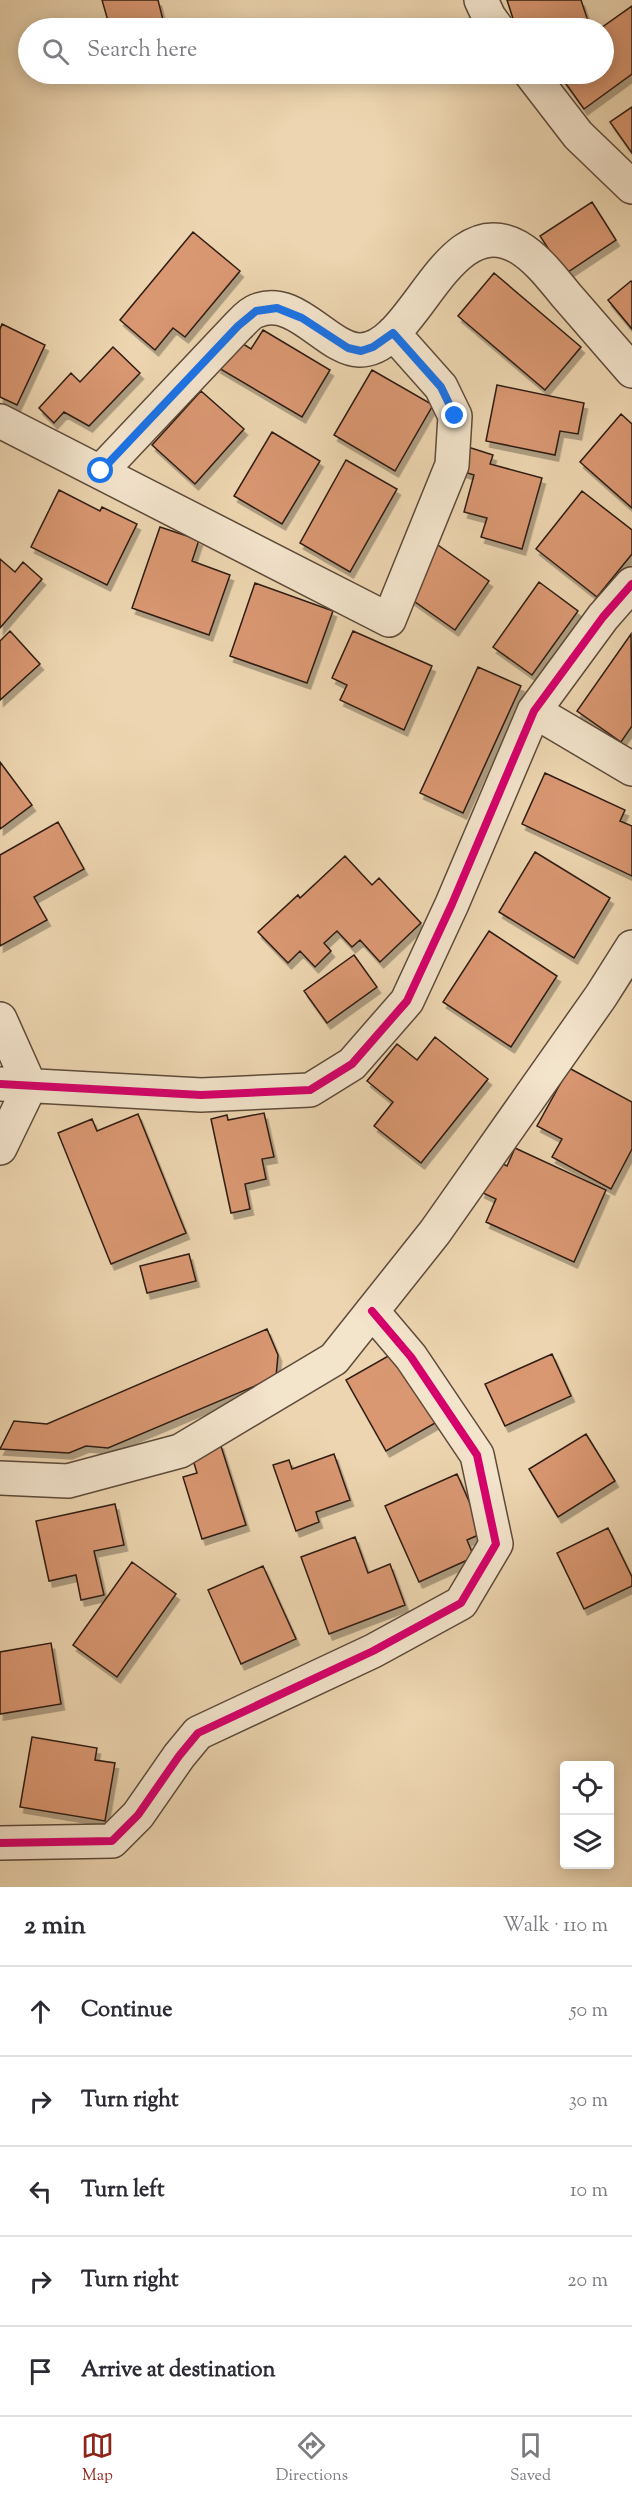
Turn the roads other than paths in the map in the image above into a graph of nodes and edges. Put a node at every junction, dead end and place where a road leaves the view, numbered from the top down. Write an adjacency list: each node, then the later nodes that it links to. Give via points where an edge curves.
1 (481, 0): 2 (street)
2 (490, 18)
3 (539, 84): 4 (street, via 578,135)
4 (632, 187)
5 (393, 333): 6 (street, via 456,255 478,242 499,240 518,247 540,264); 8 (street, via 361,351 348,348 302,318 277,308 256,311); 8 (street, via 441,387 455,416 452,465 389,620)
6 (632, 371)
7 (0, 421): 8 (street)
8 (101, 471)
9 (632, 584): 10 (street)
10 (534, 711): 11 (street); 14 (street, via 407,1001 352,1064 310,1090 201,1095)
11 (632, 769)
12 (632, 946): 16 (street, via 435,1232)
13 (0, 1019): 14 (street)
14 (15, 1085): 15 (street)
15 (0, 1148)
16 (372, 1311): 17 (street, via 334,1359 180,1451 69,1481); 18 (street, via 411,1357 477,1455 496,1544 461,1603 373,1652 198,1733 138,1815 112,1841)
17 (0, 1478)
18 (0, 1843)

